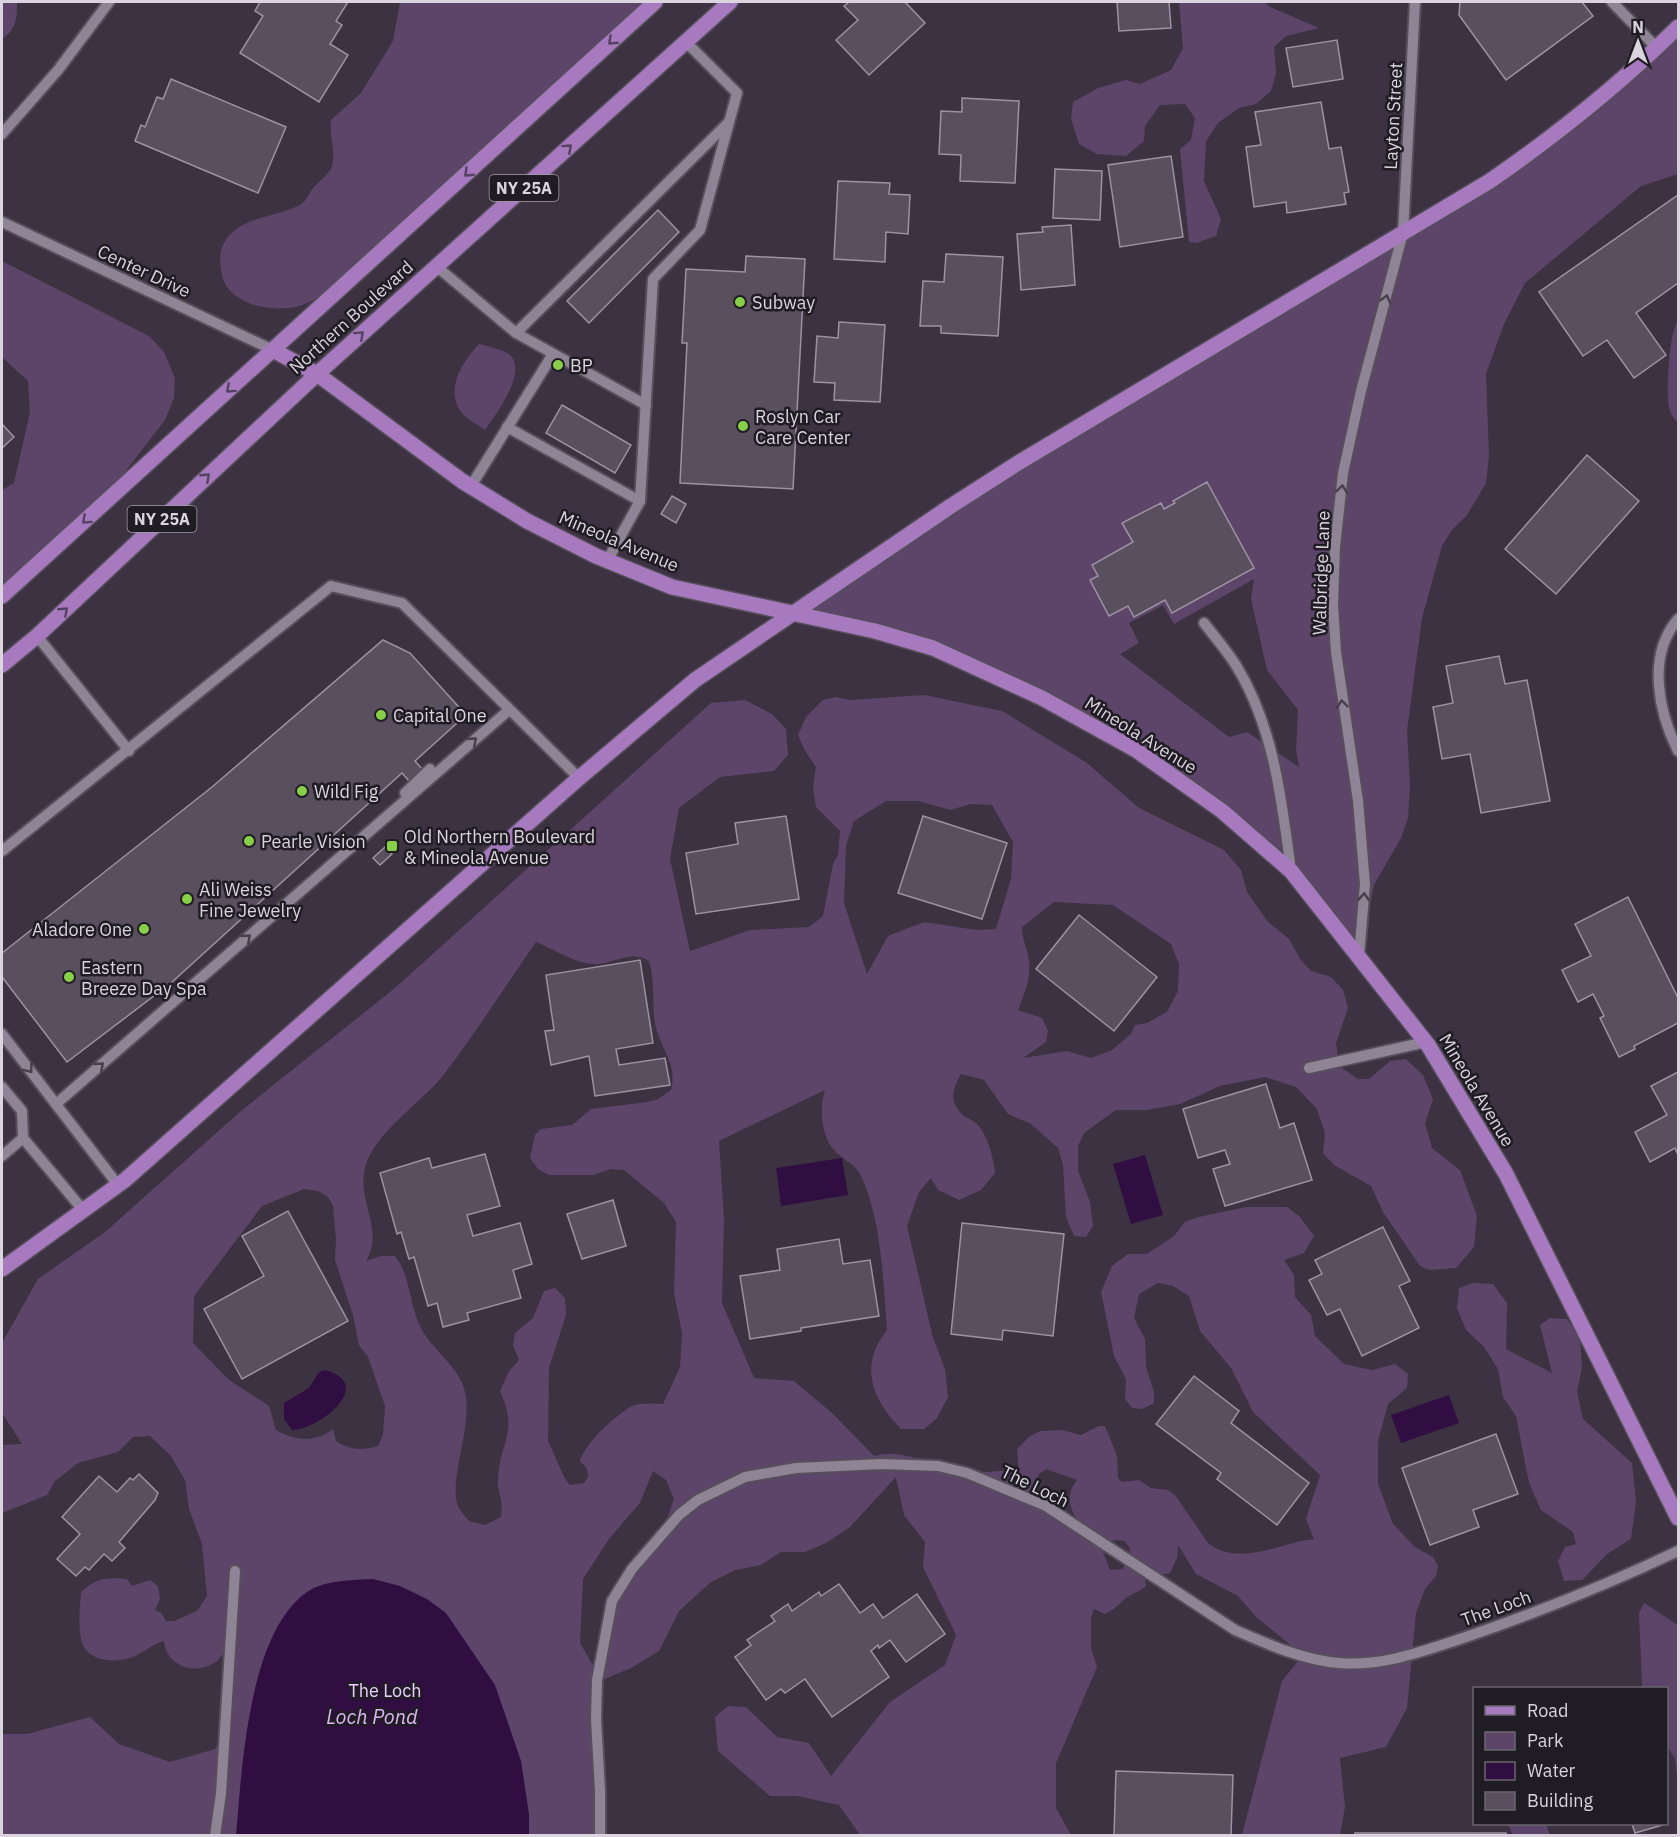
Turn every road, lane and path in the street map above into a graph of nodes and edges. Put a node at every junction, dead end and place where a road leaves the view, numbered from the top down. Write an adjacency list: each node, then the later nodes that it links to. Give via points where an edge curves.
1 (109, 2): 10 (street, via 58,70)
2 (655, 2): 15 (main road, Northern Boulevard / NY 25A, one-way to 15)
3 (730, 2): 7 (main road, Northern Boulevard / NY 25A)
4 (1415, 2): 12 (street, Layton Street)
5 (1612, 2): 8 (street)
6 (1678, 27): 8 (main road)
7 (685, 41): 9 (street, via 737,93); 13 (main road, Northern Boulevard / NY 25A, one-way to 7)
8 (1658, 48): 12 (main road, via 1616,87 1537,148)
9 (730, 122): 14 (street); 18 (street, via 700,230 653,279)
10 (2, 134)
11 (2, 222): 15 (street, Center Drive)
12 (1403, 233): 24 (main road, via 1008,469); 35 (street, Walbridge Lane, one-way to 12, via 1365,884 1358,801 1336,652 1335,547 1343,473)
13 (436, 266): 14 (street); 17 (main road, Northern Boulevard / NY 25A, one-way to 13)
14 (516, 333): 16 (street)
15 (273, 350): 17 (main road, Mineola Avenue); 23 (main road, Northern Boulevard / NY 25A, one-way to 23)
16 (553, 354): 18 (street); 19 (street)
17 (317, 374): 20 (main road, Mineola Avenue); 27 (main road, Northern Boulevard / NY 25A, one-way to 17)
18 (646, 405): 21 (street)
19 (507, 427): 20 (street); 21 (street)
20 (471, 486): 22 (main road, Mineola Avenue, via 528,521)
21 (640, 501): 22 (street)
22 (607, 561): 24 (main road, Mineola Avenue, via 672,587)
23 (2, 596)
24 (797, 613): 32 (main road, via 695,680); 34 (main road, Mineola Avenue, via 933,648 1042,698 1136,750 1222,811)
25 (1678, 620): 31 (street, via 1666,640 1659,680 1663,713)
26 (1204, 623): 34 (street, via 1237,667 1263,729 1282,800)
27 (37, 636): 28 (main road, Northern Boulevard / NY 25A); 30 (street)
28 (2, 665)
29 (508, 710): 30 (street, via 402,603 331,586); 32 (street); 40 (street, one-way to 29)
30 (129, 751): 33 (street)
31 (1678, 751)
32 (579, 778): 43 (main road)
33 (2, 851)
34 (1290, 871): 35 (main road, Mineola Avenue)
35 (1359, 956): 37 (main road, Mineola Avenue)
36 (2, 1034): 40 (street, one-way to 40)
37 (1426, 1042): 38 (street); 46 (main road, Mineola Avenue, via 1506,1174)
38 (1309, 1068)
39 (2, 1087): 41 (street, via 22,1111)
40 (56, 1104): 43 (street)
41 (23, 1138): 42 (street); 44 (street)
42 (2, 1156)
43 (118, 1185): 44 (main road)
44 (83, 1210): 45 (main road)
45 (2, 1269)
46 (1678, 1518)
47 (1678, 1551): 50 (street, The Loch, via 1542,1609 1431,1648 1395,1658 1339,1663 1263,1643 1235,1630 1046,1506 967,1473 938,1466 882,1464 763,1472 722,1487 679,1515 632,1569 612,1601 597,1680)
48 (235, 1572): 49 (street)
49 (215, 1836)
50 (600, 1836)

